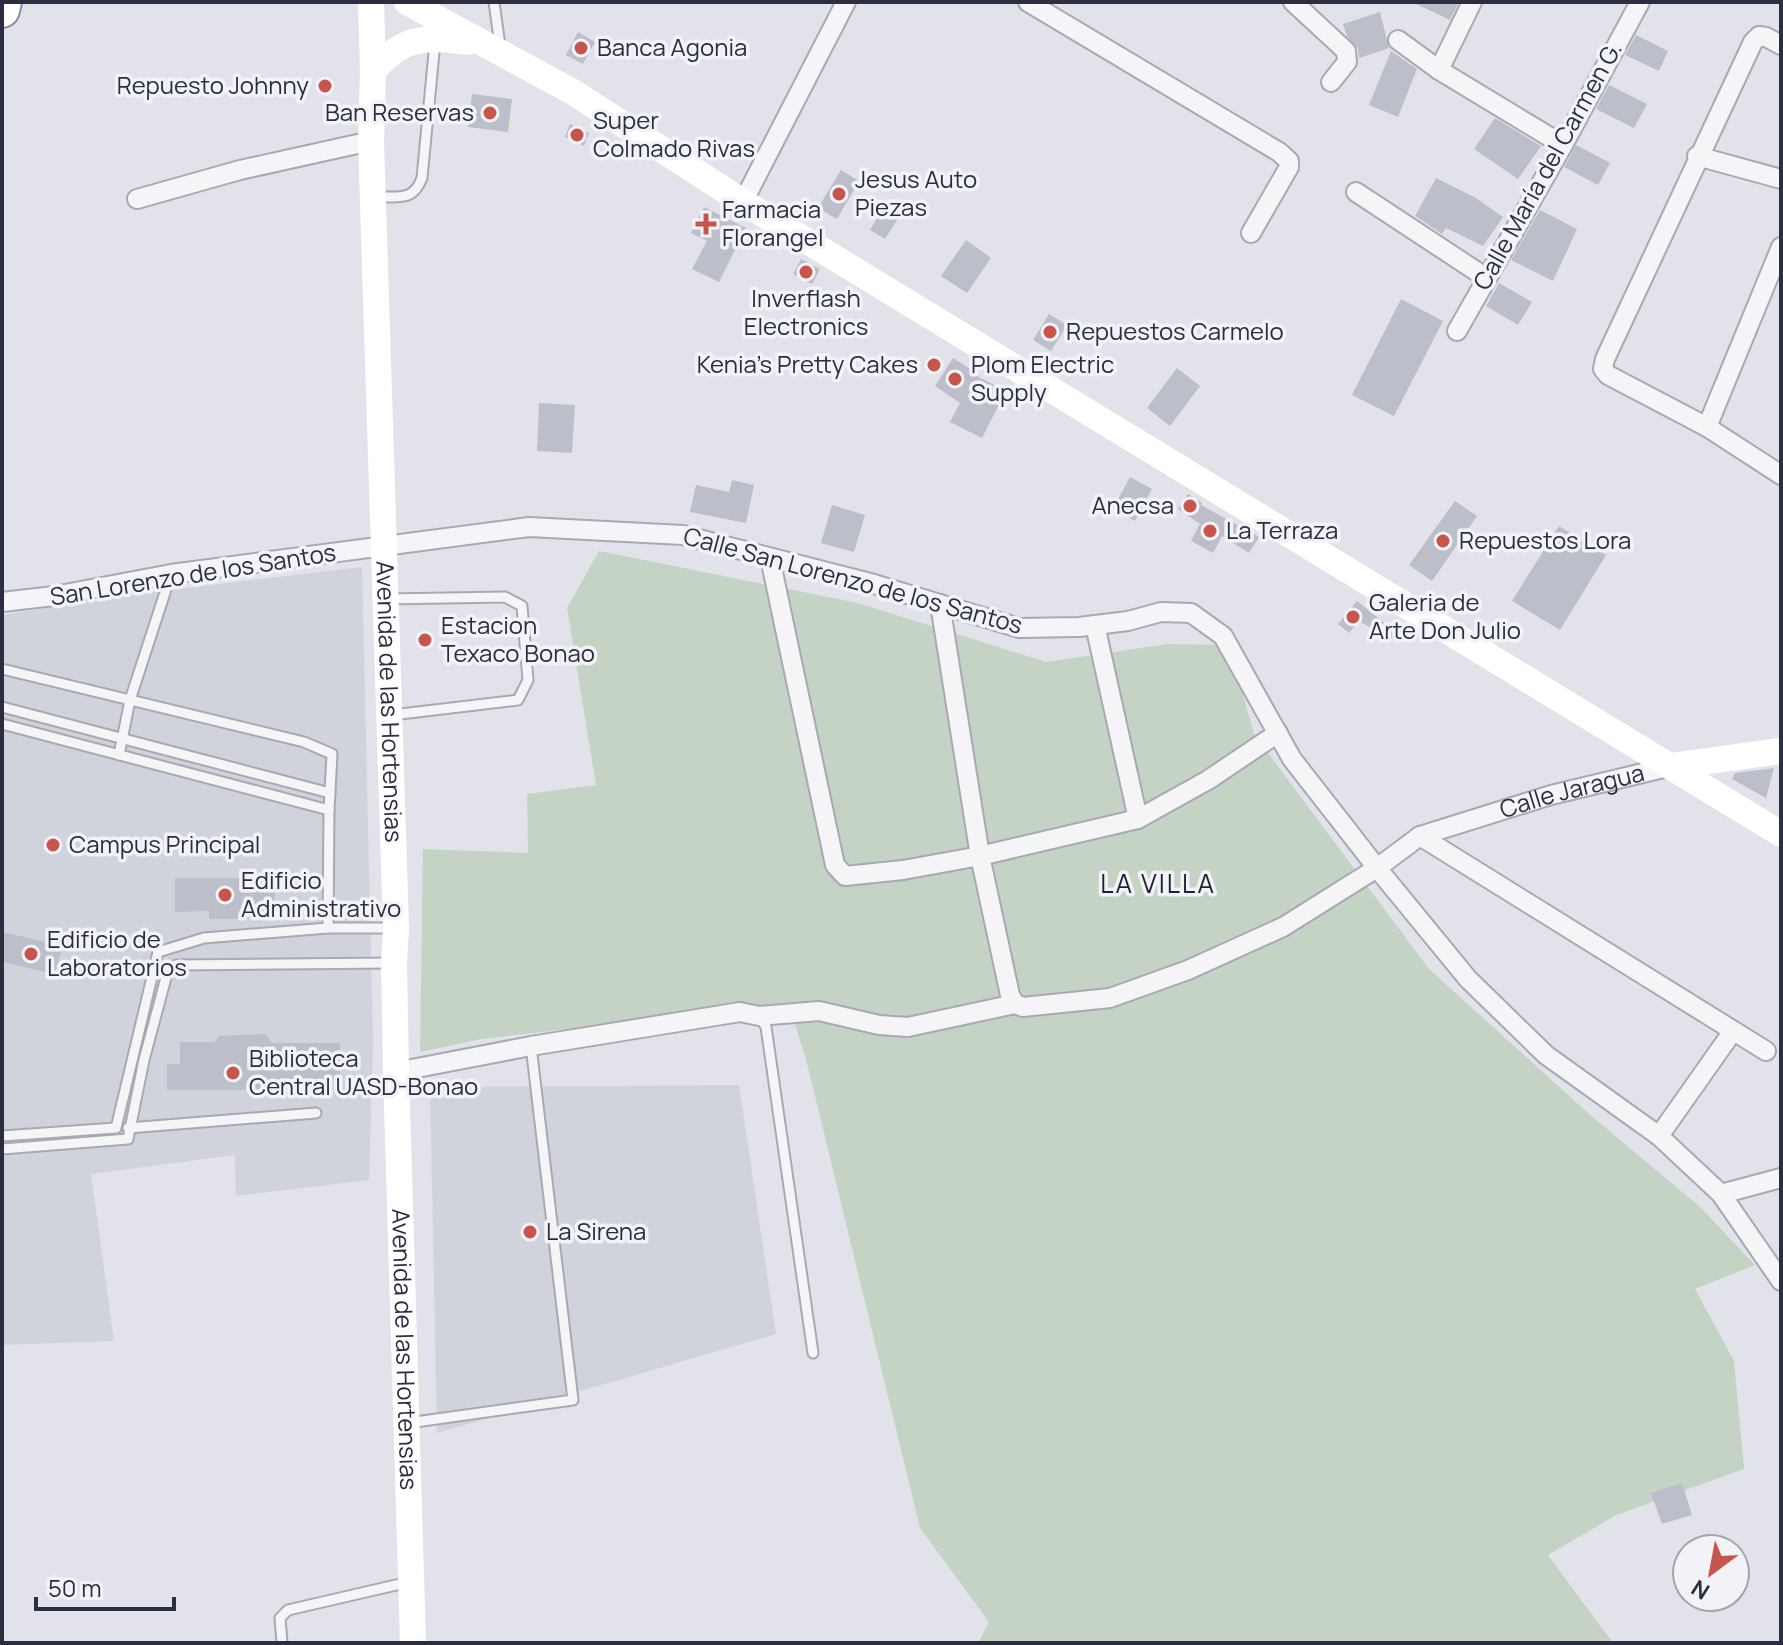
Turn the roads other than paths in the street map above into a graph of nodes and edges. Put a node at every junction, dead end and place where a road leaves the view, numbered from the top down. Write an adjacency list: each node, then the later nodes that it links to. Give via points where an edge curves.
1 (4, 2): 11 (highway)
2 (371, 2): 17 (main road, Avenida de las Hortensias)
3 (407, 2): 15 (main road)
4 (440, 2): 15 (main road)
5 (494, 2): 15 (lane)
6 (846, 2): 26 (street)
7 (1028, 2): 27 (street, via 1289,161)
8 (1293, 2): 18 (street, via 1346,51 1347,62)
9 (1472, 2): 16 (street)
10 (1640, 2): 20 (street, Calle María del Carmen G.)
11 (2, 10)
12 (435, 38): 15 (main road); 17 (main road, via 401,45); 24 (lane, via 418,190 410,196)
13 (1398, 40): 16 (street)
14 (1781, 45): 21 (street, via 1759,36 1753,42)
15 (490, 48): 26 (main road, via 573,92)
16 (1439, 70): 20 (street)
17 (373, 71): 19 (main road, Avenida de las Hortensias)
18 (1331, 82)
19 (371, 141): 24 (main road, Avenida de las Hortensias); 25 (street)
20 (1563, 145): 29 (street, Calle María del Carmen G.)
21 (1697, 156): 22 (street); 31 (street, via 1603,369)
22 (1781, 179)
23 (1356, 192): 29 (street)
24 (372, 197): 33 (main road, Avenida de las Hortensias)
25 (137, 199)
26 (743, 202): 49 (main road)
27 (1251, 233)
28 (1781, 247): 31 (street)
29 (1485, 277): 30 (street, Calle María del Carmen G.)
30 (1457, 331)
31 (1707, 427): 32 (street)
32 (1781, 475)
33 (384, 547): 34 (street, Calle San Lorenzo de los Santos, via 543,527 683,535); 35 (street, San Lorenzo de los Santos); 36 (main road, Avenida de las Hortensias)
34 (770, 558): 38 (street, Calle San Lorenzo de los Santos); 55 (street, via 838,872 852,877)
35 (171, 574): 37 (street, San Lorenzo de los Santos); 41 (lane)
36 (385, 599): 43 (main road, Avenida de las Hortensias); 43 (lane, via 505,597 522,606 528,680 518,700)
37 (2, 602)
38 (940, 604): 39 (street, Calle San Lorenzo de los Santos, via 1019,628); 55 (street)
39 (1095, 625): 45 (street, Calle San Lorenzo de los Santos, via 1161,612 1191,613 1223,636); 52 (street)
40 (2, 669): 41 (lane)
41 (130, 700): 46 (lane); 50 (lane, via 304,742 332,754)
42 (2, 707): 46 (lane)
43 (389, 716): 58 (main road, Avenida de las Hortensias)
44 (2, 724): 48 (lane)
45 (1278, 733): 52 (street); 56 (street, Calle San Lorenzo de los Santos, via 1292,759)
46 (123, 738): 48 (lane); 50 (lane)
47 (1781, 751): 49 (main road, Calle Jaragua)
48 (119, 755): 51 (lane)
49 (1672, 766): 53 (main road); 54 (street, Calle Jaragua, via 1551,795)
50 (330, 793): 51 (lane)
51 (329, 810): 57 (lane)
52 (1138, 819): 55 (street)
53 (1781, 834)
54 (1420, 836): 56 (street, Calle Jaragua); 62 (street)
55 (980, 856): 60 (street)
56 (1377, 868): 60 (street, Calle Jaragua, via 1283,927 1188,970 1110,998); 70 (street, Calle San Lorenzo de los Santos, via 1468,979 1546,1055)
57 (328, 928): 58 (lane); 68 (lane, via 204,938 158,952)
58 (396, 928): 59 (main road, Avenida de las Hortensias)
59 (394, 963): 65 (main road, Avenida de las Hortensias); 67 (lane, via 176,965 167,974)
60 (1015, 1004): 61 (street, Calle Jaragua, via 908,1027 819,1011)
61 (759, 1016): 63 (street, Calle Jaragua, via 740,1012); 75 (lane, via 766,1027)
62 (1733, 1031): 64 (street); 70 (street)
63 (531, 1046): 65 (street, Calle Jaragua); 76 (lane, via 573,1400)
64 (1766, 1051)
65 (396, 1072): 76 (main road, Avenida de las Hortensias)
66 (316, 1113): 67 (lane)
67 (130, 1127): 68 (lane); 71 (lane, via 128,1139)
68 (116, 1128): 69 (lane)
69 (2, 1136)
70 (1659, 1136): 73 (street, Calle San Lorenzo de los Santos)
71 (2, 1149)
72 (1781, 1178): 73 (street)
73 (1721, 1194): 74 (street, Calle San Lorenzo de los Santos)
74 (1781, 1281)
75 (813, 1353)
76 (408, 1423): 77 (main road, Avenida de las Hortensias)
77 (411, 1581): 78 (lane, via 288,1610 280,1618); 79 (main road, Avenida de las Hortensias)
78 (282, 1643)
79 (413, 1643)

